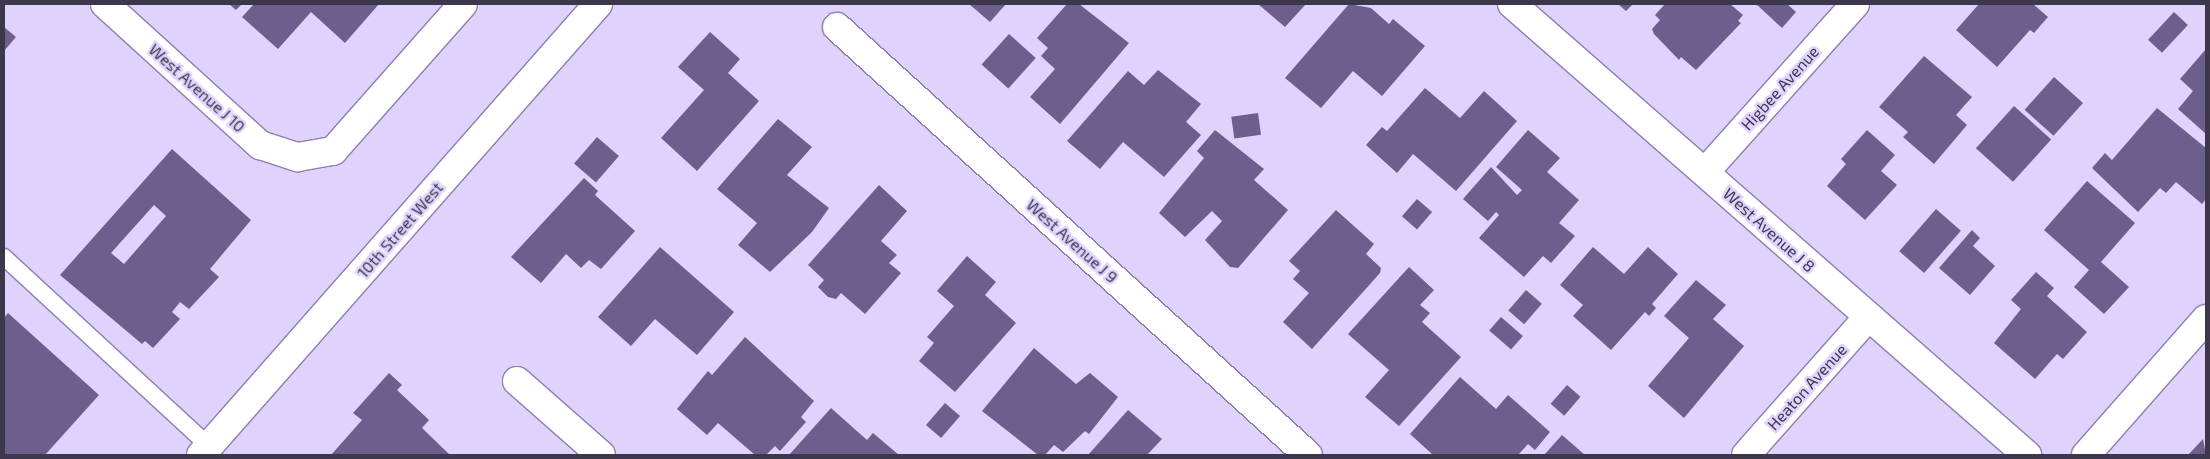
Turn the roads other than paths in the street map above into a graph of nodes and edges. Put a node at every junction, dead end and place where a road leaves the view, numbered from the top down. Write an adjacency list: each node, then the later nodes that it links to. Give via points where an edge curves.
1 (105, 4): 2 (street, West Avenue J 10, via 260,145 298,157 333,151)
2 (463, 4)
3 (598, 4): 12 (street, 10th Street West)
4 (1512, 4): 7 (street, West Avenue J 8)
5 (1855, 4): 7 (street, Higbee Avenue)
6 (837, 27): 14 (street, West Avenue J 9)
7 (1705, 172): 9 (street, West Avenue J 8)
8 (4, 257): 12 (lane)
9 (1867, 318): 15 (street, Heaton Avenue); 16 (street, West Avenue J 8)
10 (2206, 319): 17 (street)
11 (517, 381): 13 (street)
12 (205, 450)
13 (601, 455)
14 (1308, 455)
15 (1746, 455)
16 (2027, 455)
17 (2086, 455)

